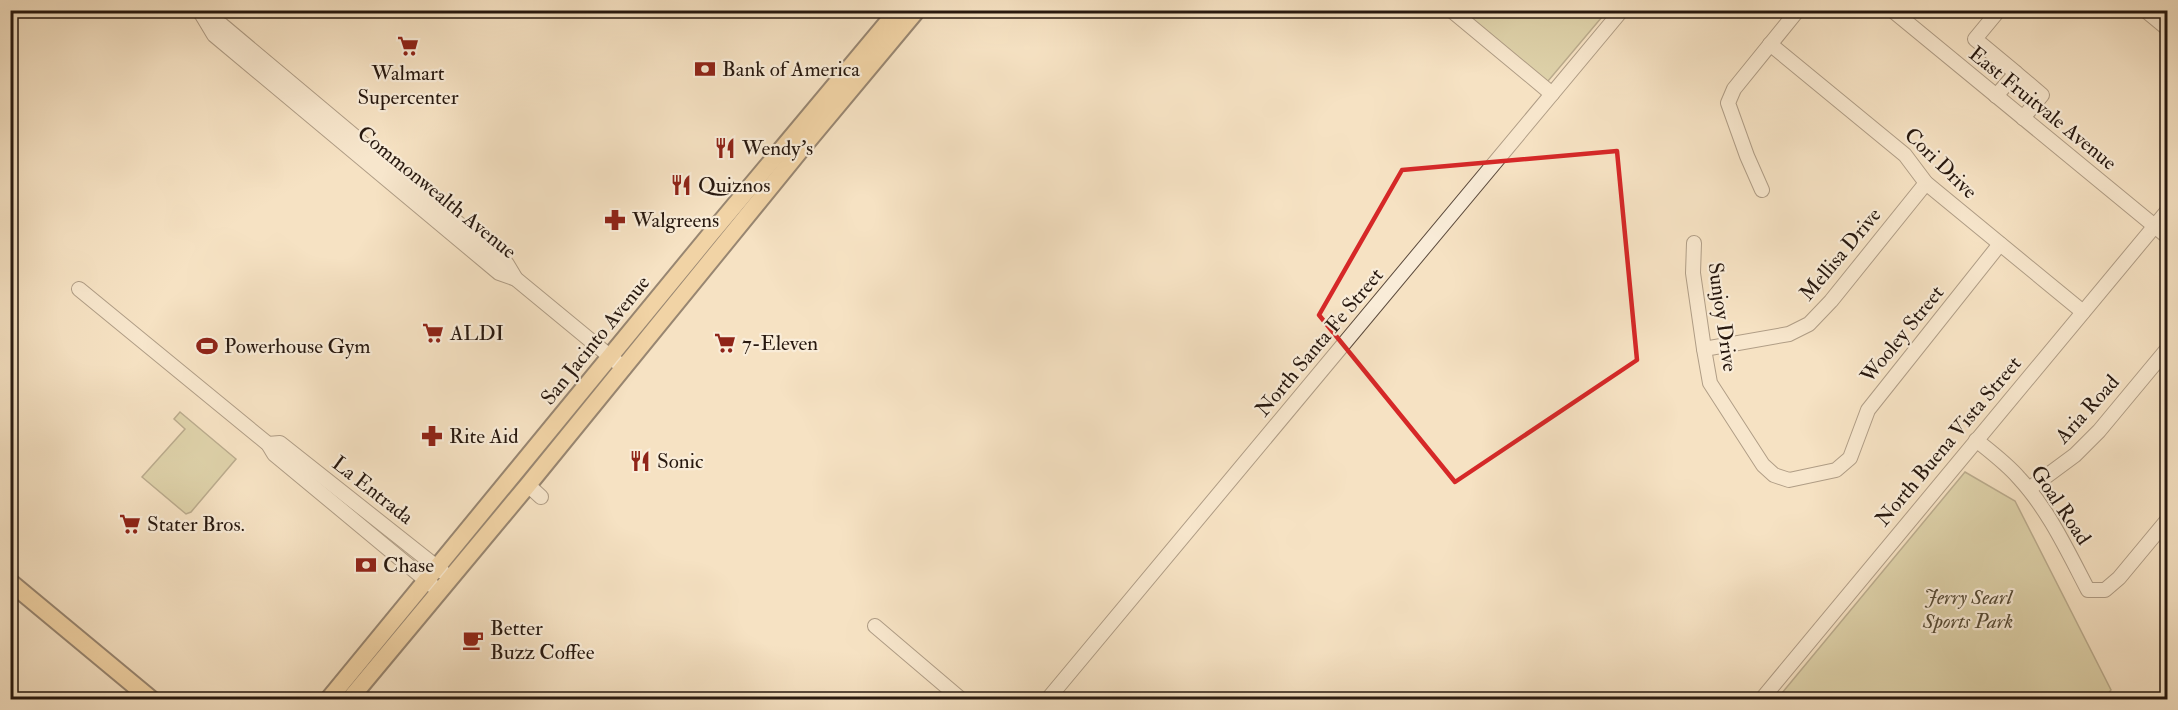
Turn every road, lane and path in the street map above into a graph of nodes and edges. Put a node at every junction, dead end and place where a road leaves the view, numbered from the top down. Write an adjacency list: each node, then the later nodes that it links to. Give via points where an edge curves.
1 (898, 10): 18 (main road, San Jacinto Avenue)
2 (916, 10): 24 (main road, San Jacinto Avenue)
3 (1451, 10): 13 (street)
4 (1622, 10): 13 (street, North Santa Fe Street)
5 (1798, 10): 11 (street)
6 (1892, 10): 14 (street, East Fruitvale Avenue)
7 (1999, 10): 12 (street, via 1975,39)
8 (2145, 10): 10 (street)
9 (202, 12): 29 (street, Commonwealth Avenue, via 507,264 516,279)
10 (2168, 29)
11 (1770, 44): 16 (street, Cori Drive, via 1905,155); 17 (street, via 1734,89 1728,103)
12 (2016, 73): 14 (street); 15 (street, via 2042,95)
13 (1552, 94): 47 (street, North Santa Fe Street)
14 (1996, 96): 15 (street, East Fruitvale Avenue)
15 (2023, 118): 20 (street, East Fruitvale Avenue)
16 (1926, 183): 23 (street, Cori Drive); 28 (street, Mellisa Drive, via 1809,324 1789,334)
17 (1762, 190)
18 (746, 192): 24 (main road, via 749,203 710,252); 29 (main road, San Jacinto Avenue)
19 (2168, 210): 20 (street, North Buena Vista Street)
20 (2154, 226): 21 (street, East Fruitvale Avenue); 26 (street, North Buena Vista Street)
21 (2168, 237)
22 (1694, 243): 28 (street, Sunjoy Drive, via 1693,273)
23 (2000, 244): 26 (street, Cori Drive); 33 (street, Wooley Street, via 1868,410)
24 (706, 266): 30 (main road, San Jacinto Avenue)
25 (79, 289): 32 (street, La Entrada)
26 (2082, 312): 31 (street, North Buena Vista Street)
27 (2168, 348): 35 (street, Aria Road, via 2075,456)
28 (1704, 349): 33 (street, Sunjoy Drive, via 1710,383 1763,465 1774,475 1789,480 1836,470)
29 (610, 357): 30 (street, Commonwealth Avenue); 38 (main road, San Jacinto Avenue)
30 (624, 368): 34 (main road, San Jacinto Avenue)
31 (1976, 440): 35 (street, Goal Road); 48 (street, North Buena Vista Street)
32 (268, 444): 38 (street, La Entrada, via 280,443); 41 (street, La Entrada, via 274,454)
33 (1850, 458)
34 (528, 485): 36 (street); 39 (main road, San Jacinto Avenue)
35 (2029, 489): 37 (street, Goal Road, via 2088,590 2105,590 2119,578)
36 (541, 496)
37 (2168, 519)
38 (437, 567): 39 (street, La Entrada); 41 (main road, San Jacinto Avenue)
39 (450, 578): 41 (main road, San Jacinto Avenue)
40 (10, 582): 43 (main road)
41 (432, 586): 44 (main road, San Jacinto Avenue); 45 (main road, San Jacinto Avenue)
42 (875, 626): 46 (street)
43 (152, 699)
44 (328, 699)
45 (349, 699)
46 (962, 699)
47 (1047, 699)
48 (1761, 699)

